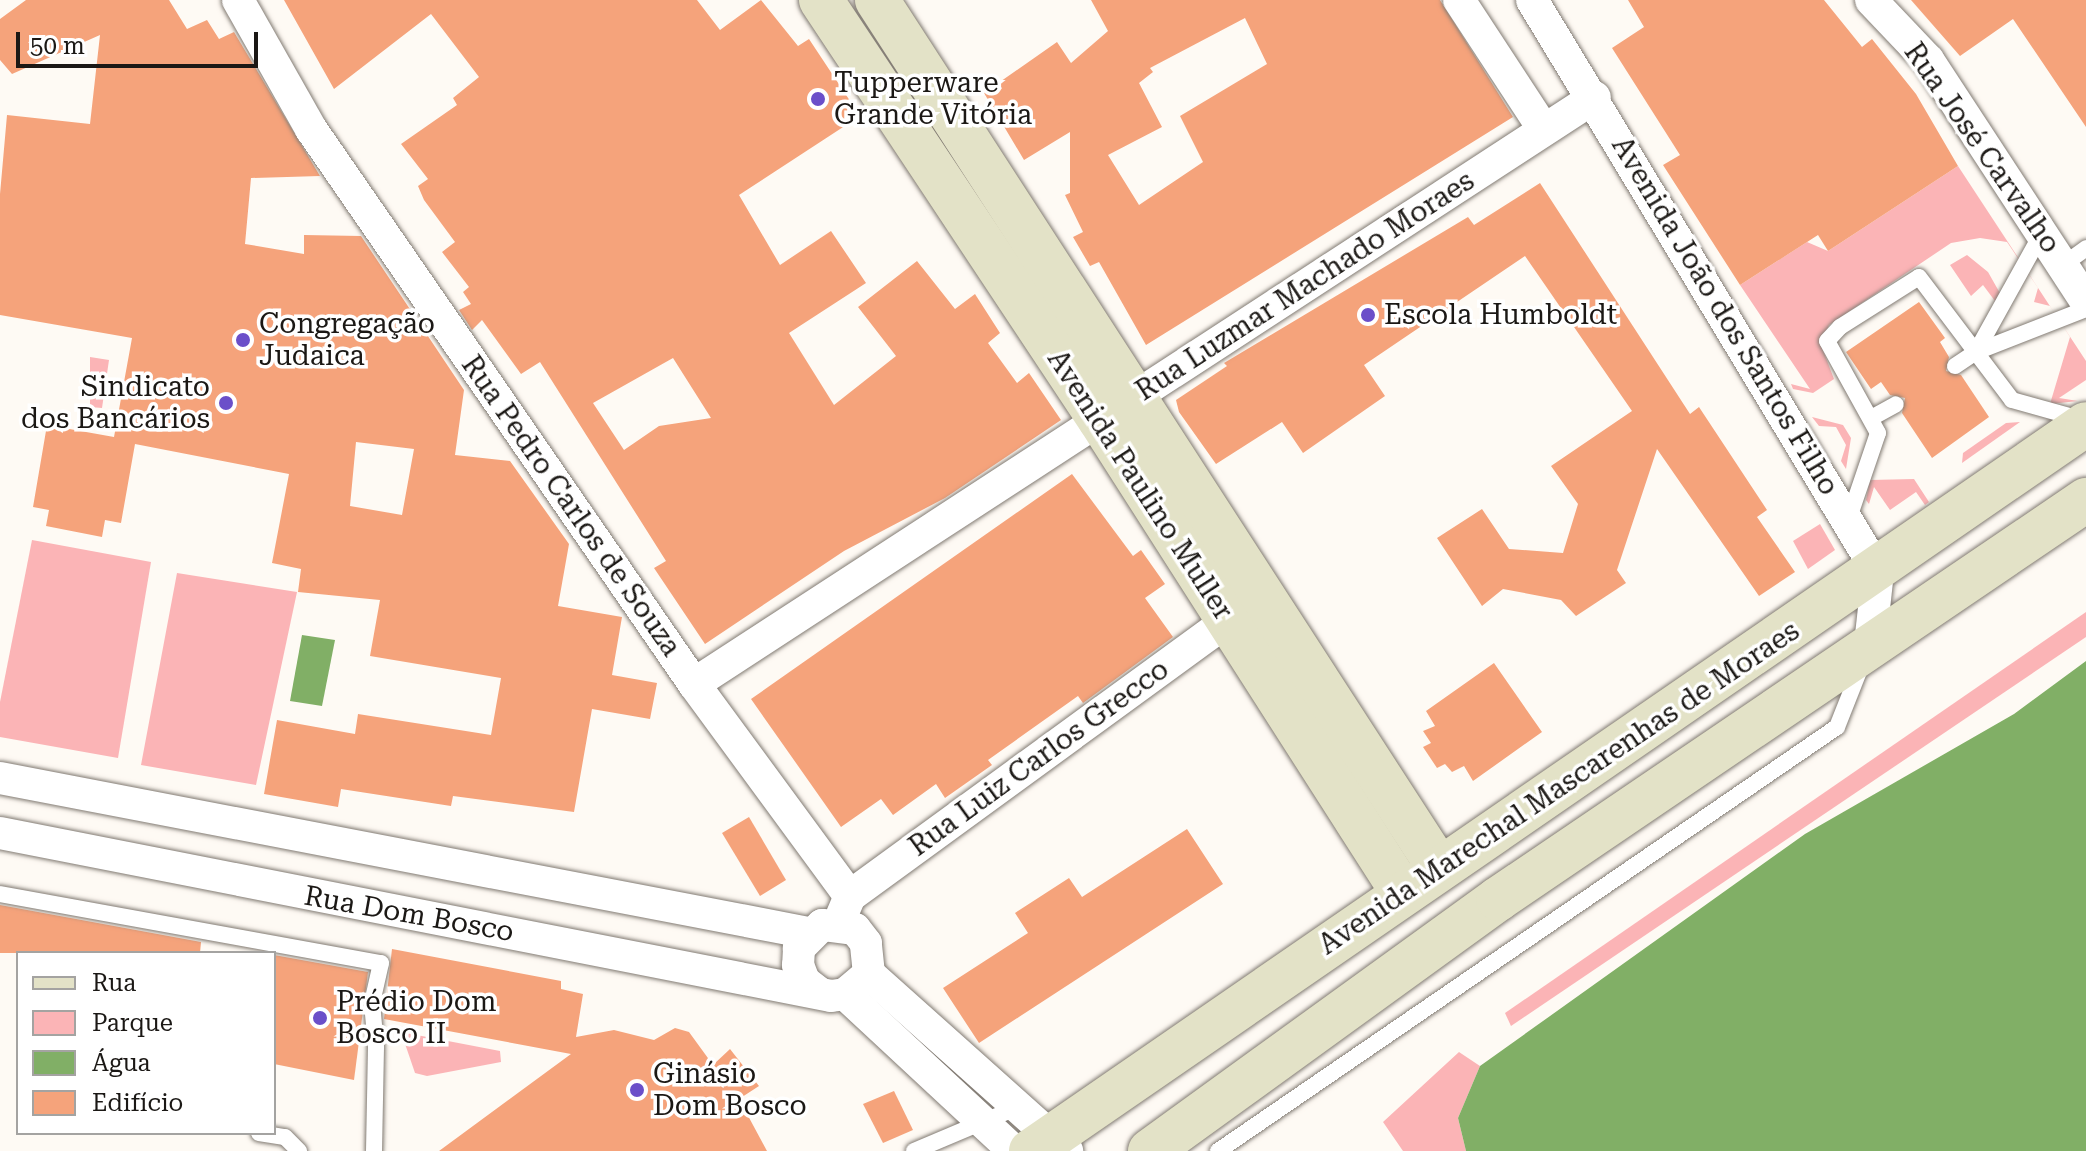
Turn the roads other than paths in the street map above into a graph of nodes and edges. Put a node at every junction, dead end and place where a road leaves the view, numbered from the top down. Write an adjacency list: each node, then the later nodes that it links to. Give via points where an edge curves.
1 (238, 0): 24 (street, Rua Pedro Carlos de Souza, via 311,129)
2 (821, 0): 16 (main road, Avenida Paulino Muller)
3 (877, 0): 16 (main road, Avenida Paulino Muller)
4 (1459, 0): 8 (street)
5 (1532, 0): 7 (street, Avenida João dos Santos Filho)
6 (1871, 0): 9 (street, Rua José Carvalho, via 1928,60)
7 (1595, 97): 8 (street, Rua Luzmar Machado Moraes); 20 (street, Avenida João dos Santos Filho)
8 (1544, 130): 16 (street, Rua Luzmar Machado Moraes)
9 (2042, 231): 10 (street, Rua José Carvalho); 13 (lane)
10 (2075, 257): 11 (street, Rua José Carvalho)
11 (2086, 301)
12 (2086, 309): 13 (lane)
13 (1976, 352): 14 (lane); 17 (lane, via 1919,277 1840,327 1827,341 1832,359); 18 (lane, via 2012,400)
14 (1955, 366)
15 (1896, 404): 17 (lane)
16 (1116, 409): 22 (main road, Avenida Paulino Muller); 24 (street, Rua Luzmar Machado Moraes); 27 (main road, Avenida Paulino Muller)
17 (1873, 417): 20 (lane, via 1878,433)
18 (2086, 422): 21 (main road, Avenida Marechal Mascarenhas de Moraes)
19 (2086, 500): 23 (main road, Avenida Marechal Mascarenhas de Moraes)
20 (1848, 521): 21 (street, Avenida João dos Santos Filho)
21 (1878, 572): 23 (street); 27 (main road, Avenida Marechal Mascarenhas de Moraes)
22 (1227, 621): 28 (main road, Avenida Paulino Muller); 31 (street, Rua Luiz Carlos Grecco)
23 (1870, 644): 30 (main road, Avenida Marechal Mascarenhas de Moraes); 41 (lane, via 1837,727)
24 (694, 684): 31 (street, Rua Pedro Carlos de Souza)
25 (0, 778): 31 (street, Rua Dom Bosco)
26 (0, 833): 32 (street, Rua Dom Bosco)
27 (1439, 868): 28 (main road, Avenida Marechal Mascarenhas de Moraes)
28 (1403, 893): 30 (main road); 36 (main road, Avenida Marechal Mascarenhas de Moraes)
29 (0, 894): 38 (lane, via 381,963 372,1003)
30 (1498, 899): 40 (main road, Avenida Marechal Mascarenhas de Moraes)
31 (832, 917): 32 (street, via 855,929 866,943); 32 (street, via 799,948 798,965 804,981)
32 (844, 987): 33 (street); 34 (street)
33 (1018, 1107): 34 (lane); 36 (street)
34 (981, 1122): 36 (street); 39 (lane)
35 (272, 1135): 37 (lane, via 285,1137)
36 (1041, 1147)
37 (299, 1151)
38 (374, 1151)
39 (914, 1151)
40 (1150, 1151)
41 (1218, 1151)

